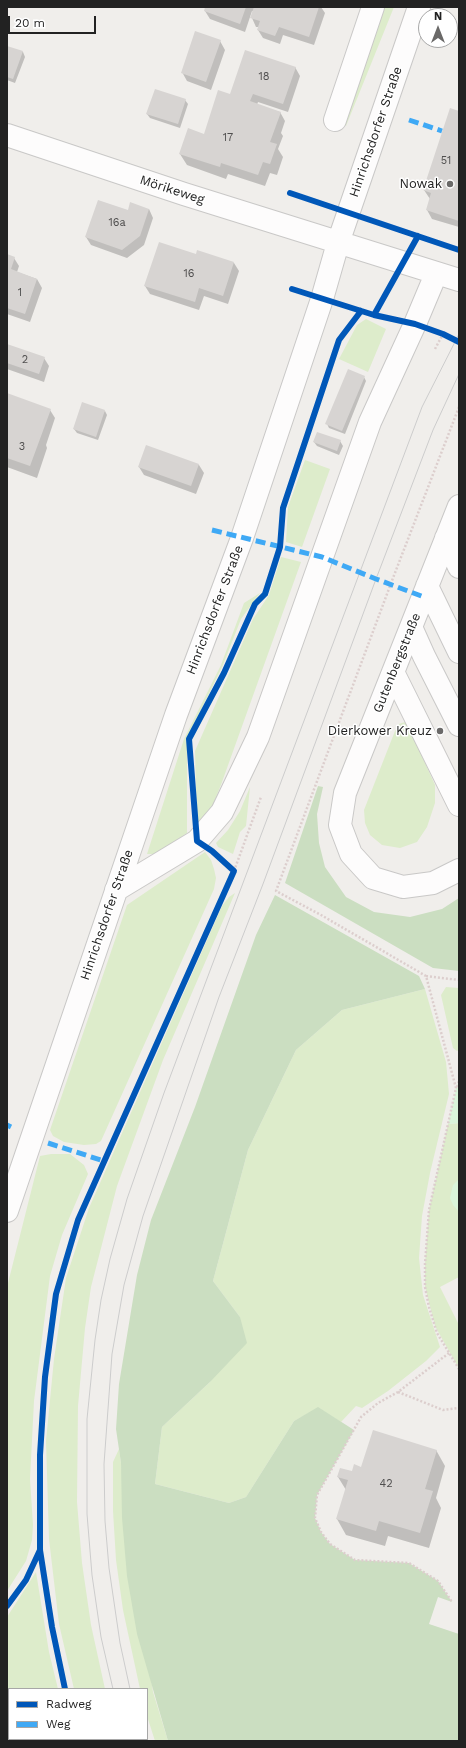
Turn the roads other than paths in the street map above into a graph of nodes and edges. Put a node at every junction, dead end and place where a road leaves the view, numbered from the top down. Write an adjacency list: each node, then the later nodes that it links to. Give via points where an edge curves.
1 (373, 7): 3 (street)
2 (419, 7): 5 (street, Hinrichsdorfer Straße)
3 (335, 120)
4 (7, 135): 5 (street, Mörikeweg)
5 (338, 243): 6 (street); 18 (street, Hinrichsdorfer Straße, via 242,538 176,715)
6 (436, 274): 7 (street); 18 (street, via 370,422 258,737 222,812 197,841)
7 (459, 280)
8 (459, 506): 9 (street, Gutenbergstraße)
9 (446, 538): 10 (street); 11 (street, Gutenbergstraße)
10 (459, 567)
11 (427, 586): 12 (street, Gutenbergstraße); 13 (street)
12 (411, 627): 14 (street, Gutenbergstraße); 15 (street)
13 (459, 652)
14 (393, 672): 16 (street); 17 (street, Gutenbergstraße, via 345,793 340,825 351,854 373,878 403,887 433,883)
15 (459, 725)
16 (459, 806)
17 (459, 870)
18 (116, 890): 19 (street, Hinrichsdorfer Straße)
19 (7, 1211)

